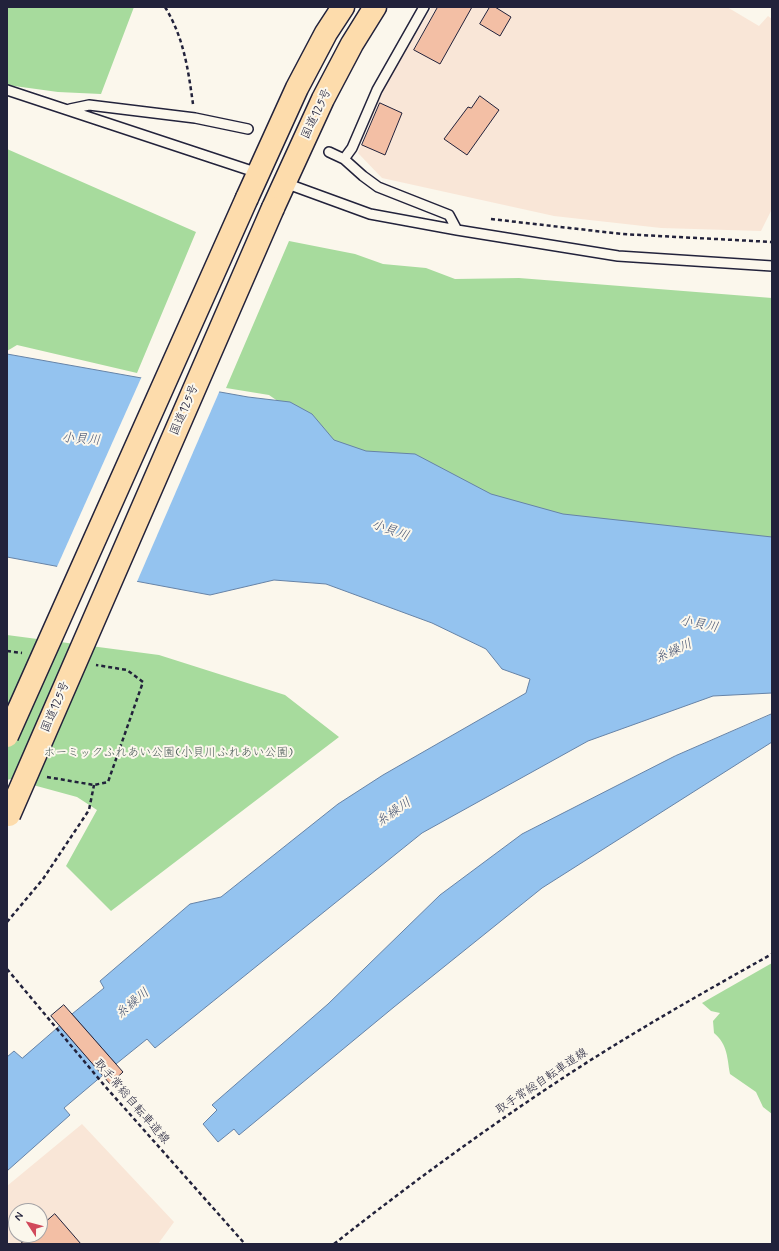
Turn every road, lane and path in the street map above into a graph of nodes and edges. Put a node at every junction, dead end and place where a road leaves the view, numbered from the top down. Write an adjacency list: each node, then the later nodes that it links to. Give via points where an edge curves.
1 (166, 7): 7 (path, via 188,66)
2 (343, 7): 11 (highway, via 297,88)
3 (375, 7): 12 (highway, 国道125号, via 327,92)
4 (424, 7): 10 (lane, via 376,90 352,148)
5 (7, 90): 6 (lane)
6 (68, 110): 7 (lane, via 89,105); 11 (lane)
7 (195, 118): 8 (lane)
8 (248, 129)
9 (328, 152): 10 (lane)
10 (344, 159): 14 (lane, via 378,187 448,216)
11 (258, 173): 20 (highway, bridge)
12 (285, 183): 14 (lane, via 370,214); 21 (highway, 国道125号, bridge)
13 (489, 219): 15 (path, via 622,234)
14 (457, 230): 16 (lane, via 618,256)
15 (772, 242)
16 (772, 266)
17 (7, 651): 18 (path)
18 (30, 654)
19 (90, 664): 22 (path, via 127,670 144,682 108,782 94,785 89,810 43,879)
20 (7, 736)
21 (8, 818)
22 (7, 922)
23 (772, 954): 26 (path, 取手常総自転車道線, via 678,1007 570,1074 460,1148)
24 (7, 968): 25 (path, 取手常総自転車道線, via 104,1085)
25 (246, 1244)
26 (334, 1244)

